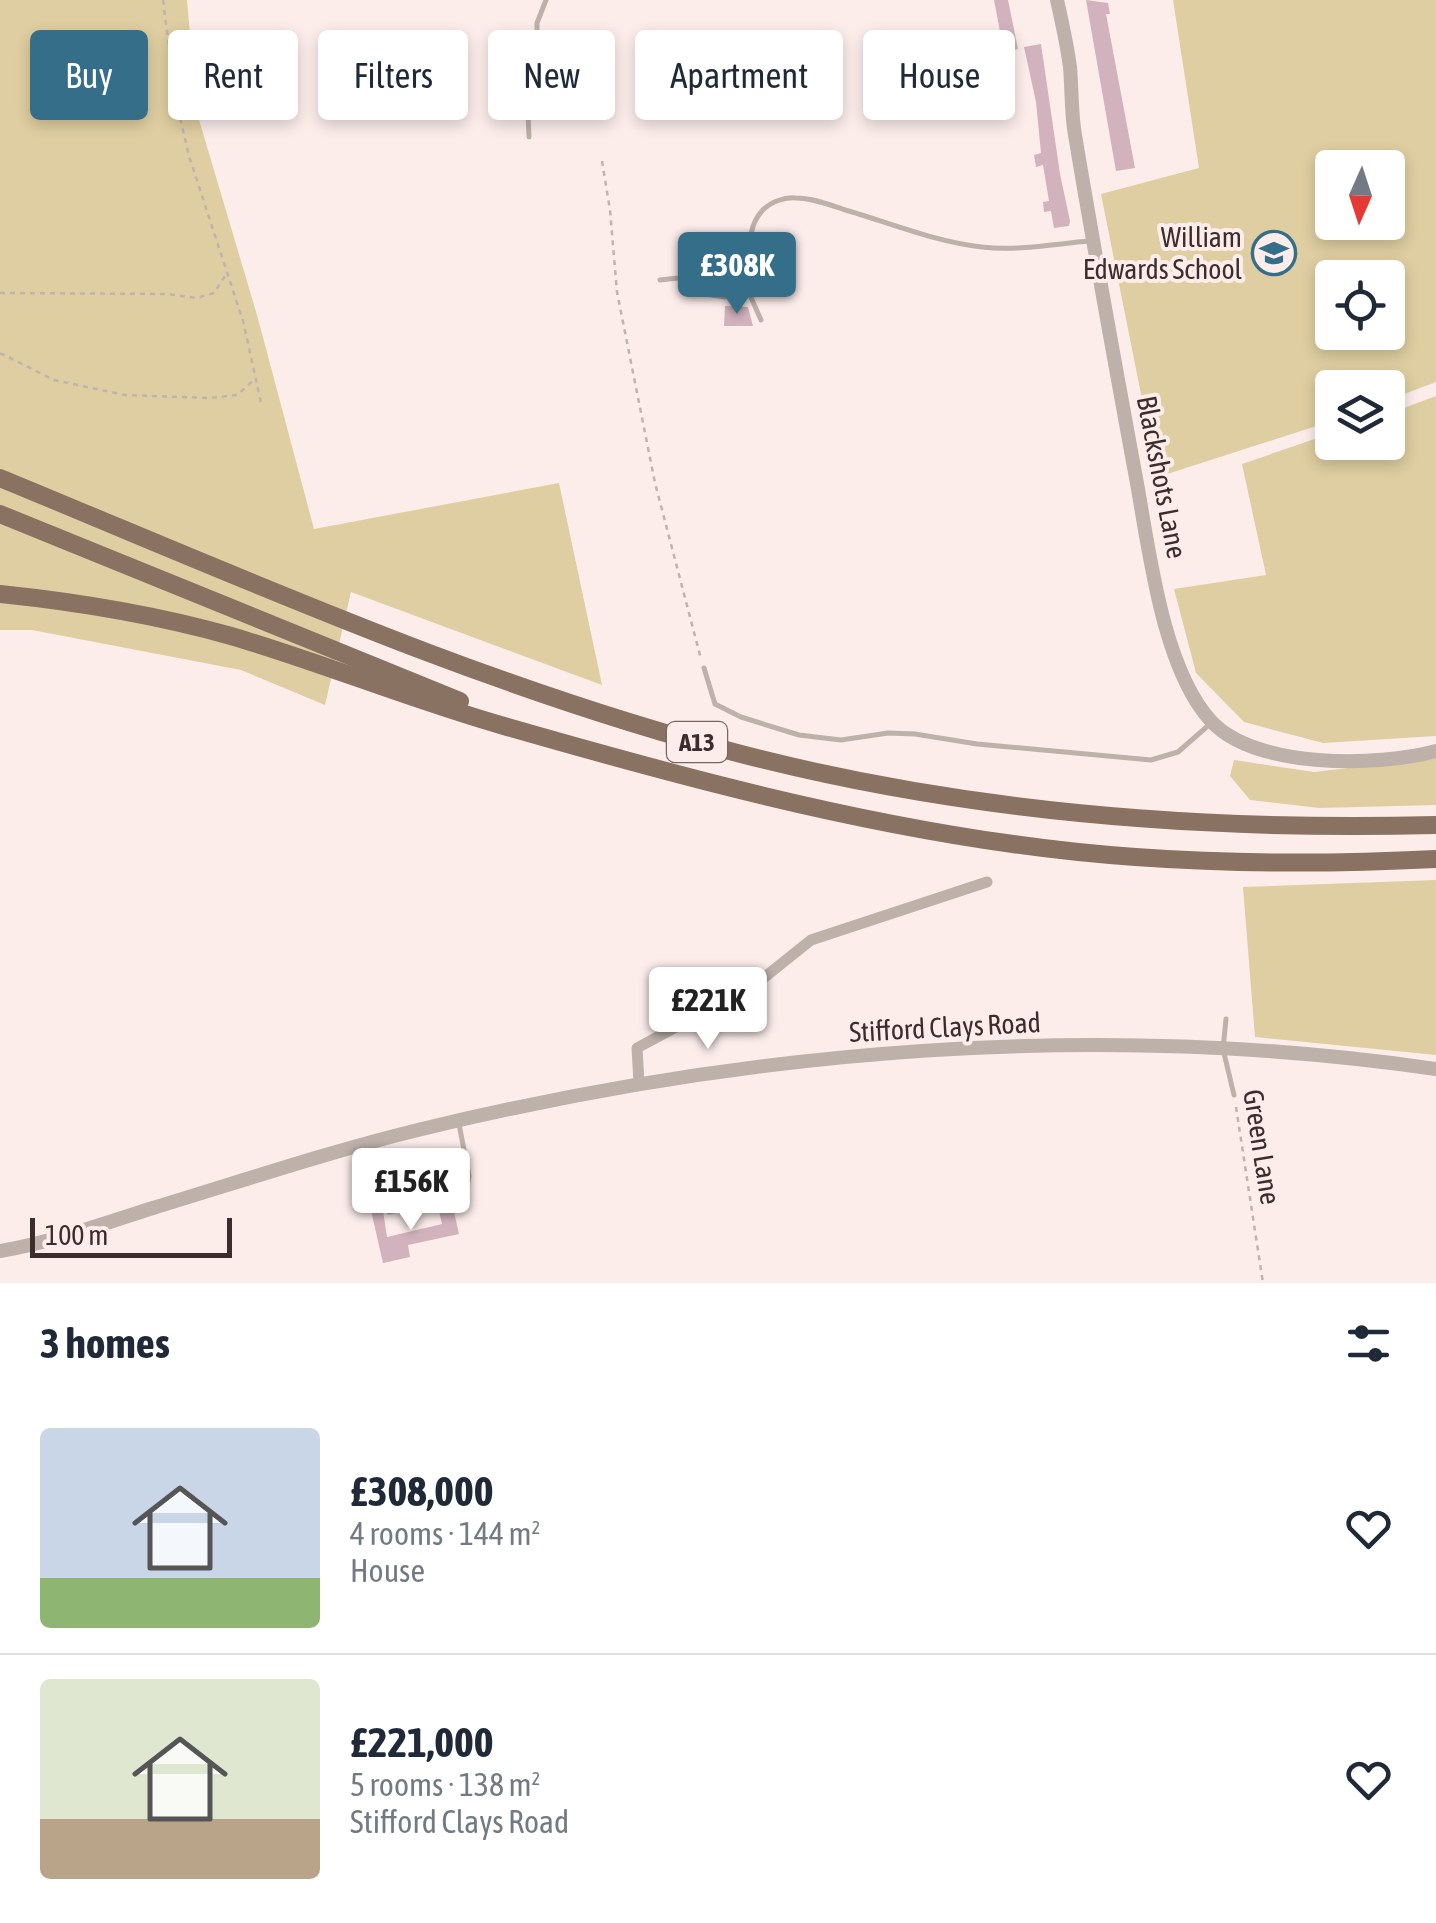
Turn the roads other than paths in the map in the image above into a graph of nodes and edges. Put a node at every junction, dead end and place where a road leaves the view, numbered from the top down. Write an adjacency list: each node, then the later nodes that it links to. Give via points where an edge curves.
1 (546, 0): 3 (lane, via 537,23 537,65 526,89)
2 (1057, 0): 5 (street, Blackshots Lane)
3 (528, 137)
4 (750, 234): 5 (lane, via 769,205 800,197 985,248); 6 (lane); 8 (lane)
5 (1095, 240): 14 (street, Blackshots Lane, via 1170,640 1181,674)
6 (688, 277): 7 (lane); 8 (lane, via 700,295 734,296)
7 (660, 280)
8 (746, 286): 9 (lane)
9 (761, 320)
10 (0, 478): 17 (highway, A13, via 494,677 758,758 952,798 1106,818)
11 (0, 514): 16 (highway, A13, via 383,672)
12 (0, 594): 16 (highway, via 194,626)
13 (704, 668): 14 (lane, via 715,704 799,734 840,740 888,732 1151,760 1178,752)
14 (1212, 722): 15 (street, Blackshots Lane, via 1248,744 1337,763)
15 (1436, 751)
16 (635, 763): 18 (highway, A13, via 874,820 1016,845 1162,859)
17 (1436, 825)
18 (1436, 859)
19 (987, 882): 23 (street, via 810,940 756,984 637,1048)
20 (1226, 1019): 21 (lane, Green Lane)
21 (1224, 1049): 22 (street, Stifford Clays Road); 23 (street, Stifford Clays Road, via 950,1049); 24 (lane, Green Lane)
22 (1436, 1069)
23 (639, 1083): 25 (street, Stifford Clays Road)
24 (1234, 1095)
25 (459, 1121): 26 (lane, via 467,1187); 27 (street, Stifford Clays Road)
26 (390, 1212)
27 (0, 1251)

